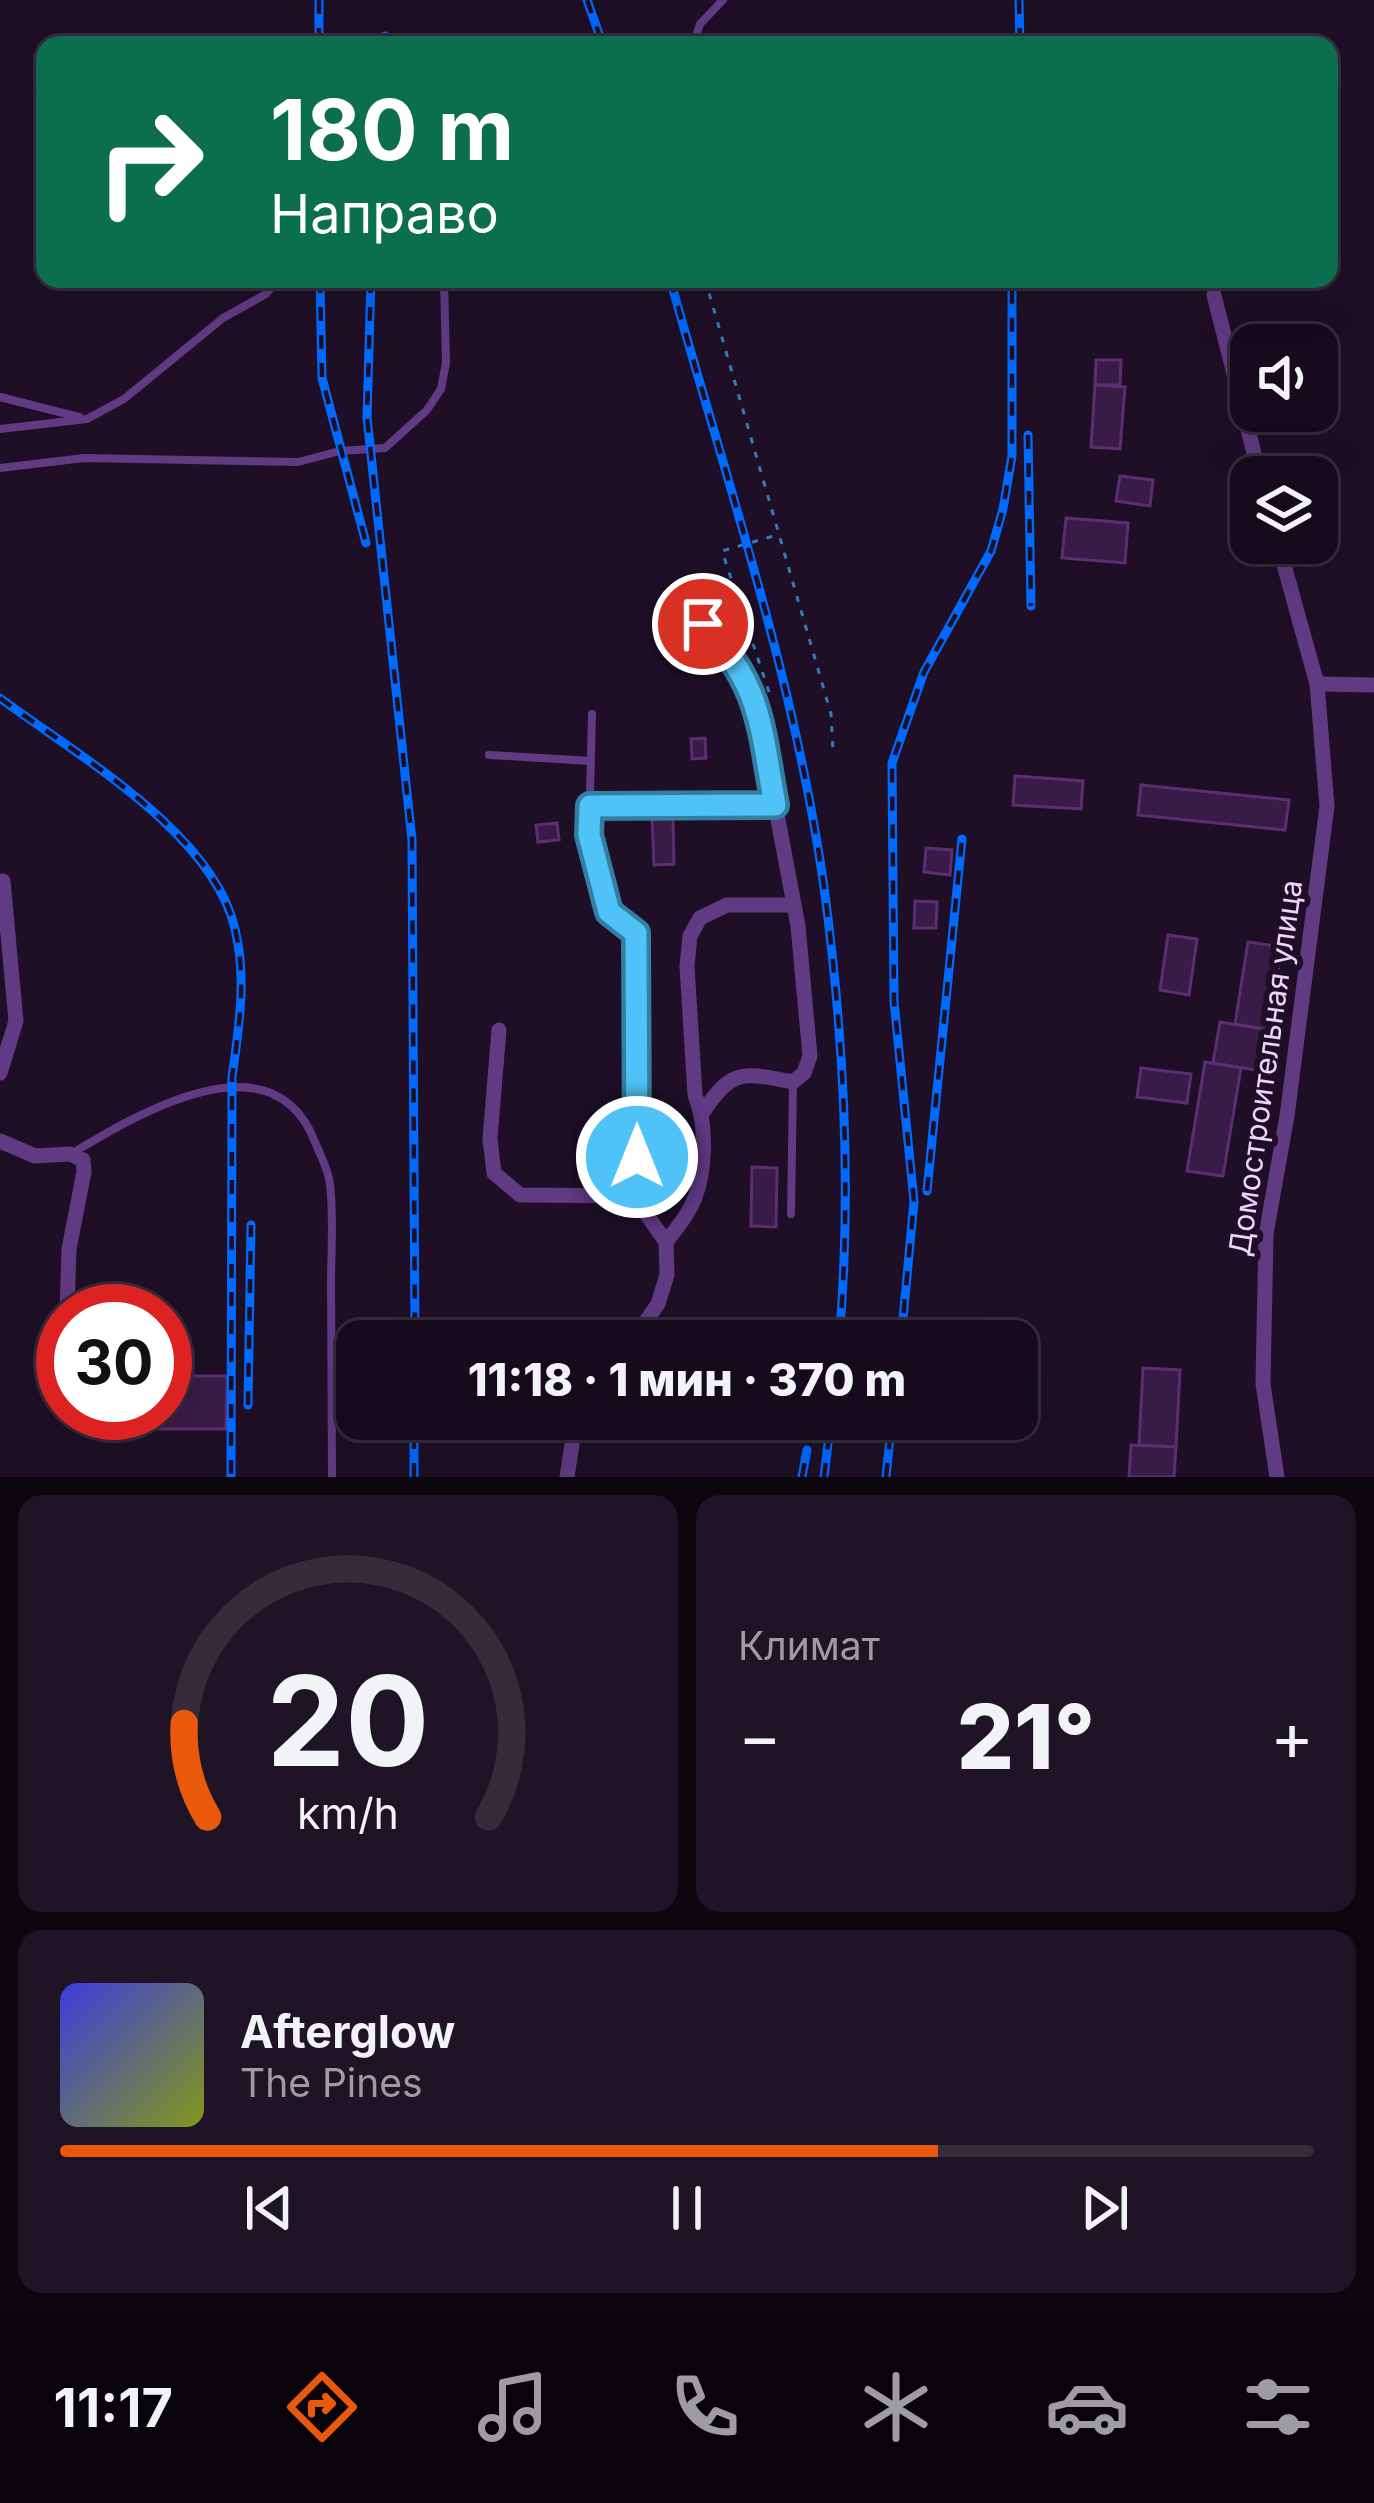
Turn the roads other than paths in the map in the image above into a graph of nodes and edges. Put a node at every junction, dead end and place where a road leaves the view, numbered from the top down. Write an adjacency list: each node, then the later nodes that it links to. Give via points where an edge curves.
1 (723, 0): 2 (lane)
2 (696, 36)
3 (271, 288): 7 (lane)
4 (444, 288): 10 (lane, via 441,389 385,448 298,462 84,458)
5 (1214, 295): 9 (street)
6 (0, 397): 7 (lane)
7 (87, 419): 8 (lane)
8 (0, 429)
9 (1255, 456)
10 (0, 468)
11 (1284, 564): 13 (street, Домостроительная улица)
12 (703, 624): 18 (street, via 755,697)
13 (1317, 684): 14 (street); 37 (street, Домостроительная улица, via 1327,806 1320,884 1266,1234 1263,1384)
14 (1374, 686)
15 (592, 714): 17 (lane)
16 (489, 755): 17 (lane)
17 (591, 760): 19 (lane)
18 (775, 805): 19 (street); 21 (street)
19 (590, 806): 22 (lane, via 589,835 609,912)
20 (3, 880): 24 (street, via 16,1021)
21 (794, 905): 25 (street, via 810,1055); 26 (street, via 727,905 700,918 690,936 695,1095)
22 (636, 933): 29 (street)
23 (499, 1030): 29 (street, via 494,1173 520,1195)
24 (0, 1073)
25 (793, 1082): 26 (street, via 734,1077); 30 (lane)
26 (703, 1112): 31 (street, via 691,1208)
27 (0, 1141): 28 (street, via 35,1156)
28 (70, 1154): 32 (street, via 85,1172); 35 (lane, via 145,1109 218,1088 281,1097 298,1112 330,1181)
29 (642, 1196): 31 (street)
30 (791, 1214)
31 (666, 1242): 33 (street, via 667,1275)
32 (68, 1284)
33 (647, 1320)
34 (573, 1440): 36 (street)
35 (332, 1477)
36 (567, 1477)
37 (1277, 1477)

